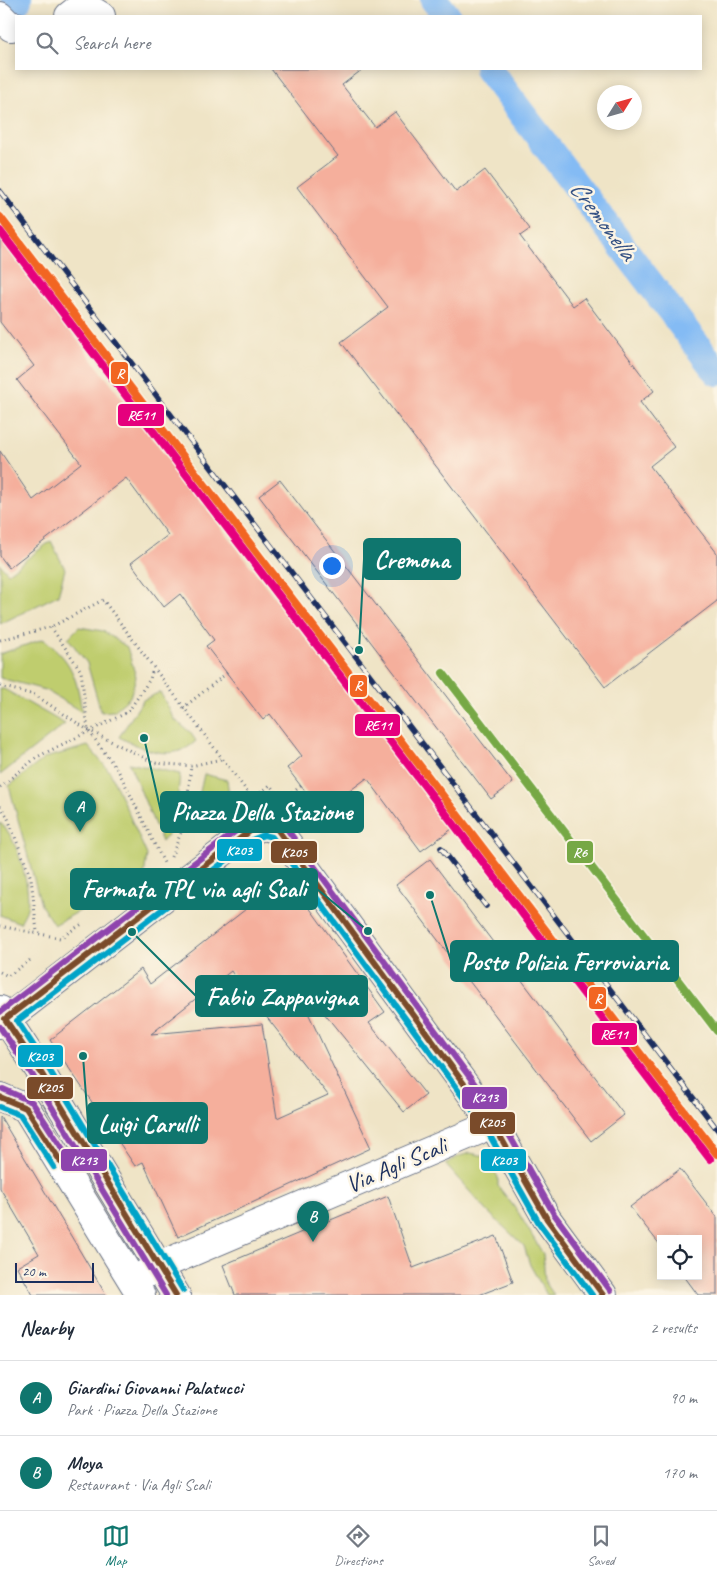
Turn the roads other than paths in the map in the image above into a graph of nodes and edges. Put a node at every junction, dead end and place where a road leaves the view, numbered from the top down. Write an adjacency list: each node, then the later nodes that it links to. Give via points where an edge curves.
1 (70, 15): 2 (street, via 83,5)
2 (99, 15)
3 (0, 16): 4 (street)
4 (15, 26)
5 (1, 1017): 7 (street, via 250,831 263,826 277,830); 8 (street)
6 (0, 1097): 9 (street, via 26,1108)
7 (492, 1122): 8 (street, Via Agli Scali); 11 (street, via 547,1219)
8 (159, 1266): 9 (street, Via Agli Scali); 10 (street)
9 (134, 1290)
10 (176, 1295)
11 (603, 1295)

